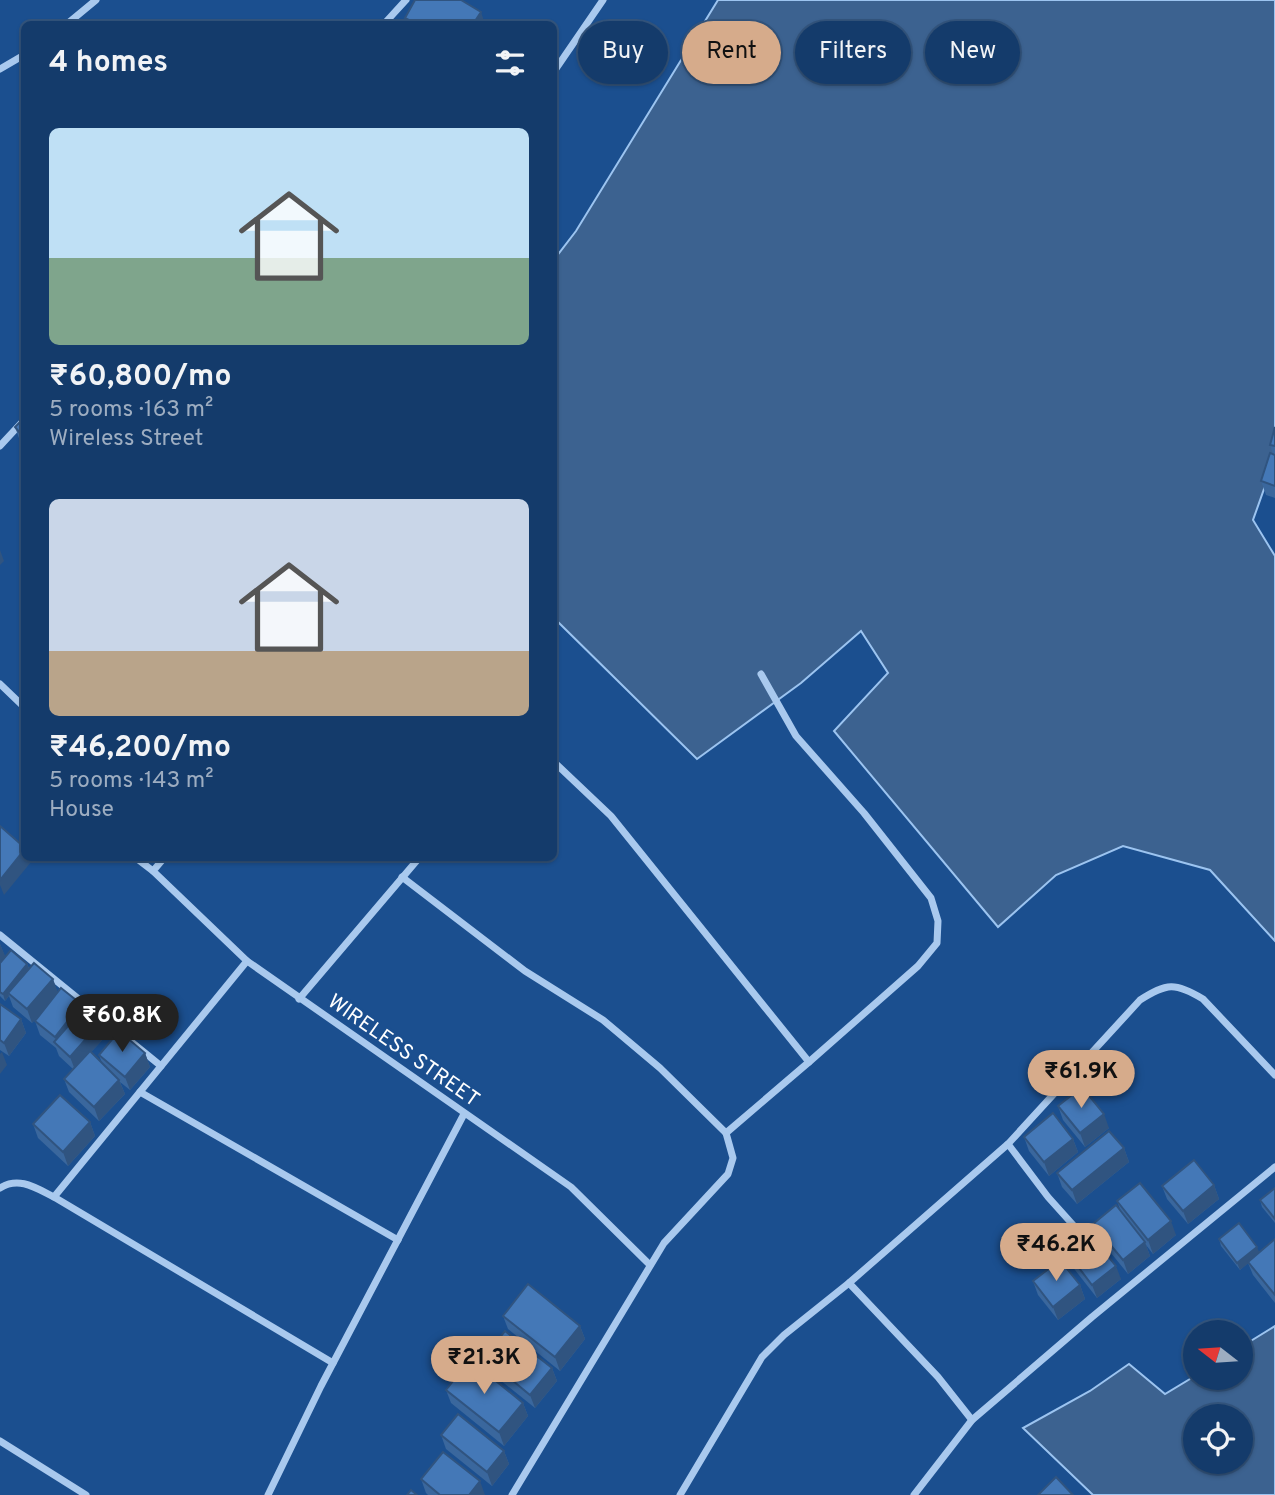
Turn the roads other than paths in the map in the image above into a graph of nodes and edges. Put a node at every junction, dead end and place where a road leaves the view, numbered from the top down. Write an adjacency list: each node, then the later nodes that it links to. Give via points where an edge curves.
1 (96, 0): 4 (street)
2 (406, 0): 5 (street)
3 (603, 0): 7 (street)
4 (71, 21)
5 (387, 21)
6 (21, 57): 8 (street)
7 (557, 66)
8 (0, 69)
9 (21, 423): 10 (street)
10 (0, 446)
11 (761, 674): 23 (street, via 796,736 931,898 938,921 937,943 918,966)
12 (0, 684): 13 (street)
13 (21, 704)
14 (557, 765): 23 (street, via 611,816)
15 (140, 861): 18 (street, WIRELESS STREET)
16 (161, 861): 18 (street)
17 (416, 861): 19 (street)
18 (153, 871): 21 (street, WIRELESS STREET)
19 (402, 877): 22 (street); 28 (street, via 525,971 603,1020)
20 (0, 935): 24 (street)
21 (247, 961): 22 (street, WIRELESS STREET); 24 (street)
22 (299, 999): 27 (street, WIRELESS STREET)
23 (809, 1062): 28 (street)
24 (161, 1066): 26 (street)
25 (1275, 1075): 29 (street, via 1203,999 1178,987 1161,988 1140,1000)
26 (140, 1092): 32 (street); 34 (street)
27 (464, 1114): 34 (street); 35 (street, WIRELESS STREET, via 571,1187)
28 (726, 1133): 35 (street, via 733,1158 728,1174 664,1243)
29 (1009, 1144): 33 (street); 36 (street)
30 (1275, 1167): 38 (street)
31 (0, 1188): 32 (street, via 15,1181)
32 (54, 1197): 37 (street)
33 (1083, 1236)
34 (398, 1240): 37 (street)
35 (650, 1265): 42 (street)
36 (849, 1283): 38 (street); 43 (street, via 762,1357)
37 (333, 1363): 41 (street)
38 (972, 1420): 44 (street)
39 (0, 1441): 40 (street)
40 (85, 1495)
41 (268, 1495)
42 (512, 1495)
43 (680, 1495)
44 (914, 1495)

